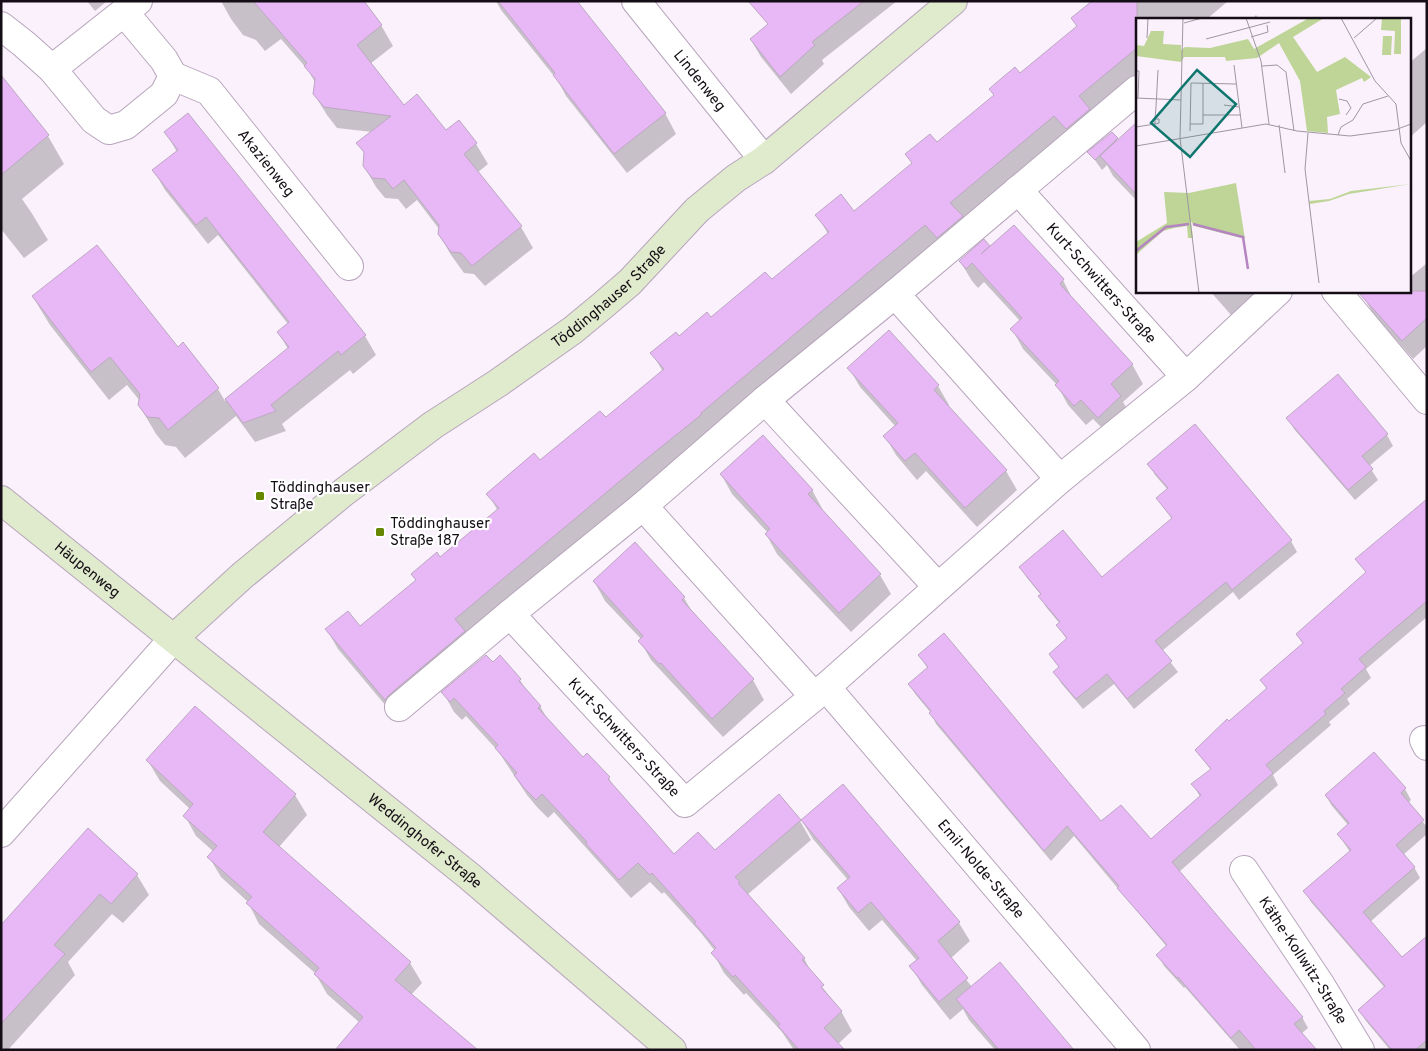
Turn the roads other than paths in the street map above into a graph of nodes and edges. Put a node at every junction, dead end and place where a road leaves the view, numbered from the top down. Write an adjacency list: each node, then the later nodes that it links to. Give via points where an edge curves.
1 (636, 1): 8 (street, Lindenweg)
2 (953, 1): 8 (street, Töddinghauser Straße)
3 (131, 6): 5 (street); 6 (street)
4 (1, 26): 5 (street)
5 (52, 69): 6 (street, via 94,120 109,130 126,125 164,94)
6 (172, 76): 10 (street, Akazienweg, via 209,91)
7 (1136, 91): 9 (street)
8 (764, 160): 22 (street, Töddinghauser Straße, via 697,210 630,282 573,330 433,425 344,492)
9 (1018, 190): 13 (street); 14 (street, Kurt-Schwitters-Straße)
10 (349, 266)
11 (1277, 292): 14 (street, Kurt-Schwitters-Straße)
12 (1337, 292): 16 (street)
13 (895, 294): 15 (street); 17 (street)
14 (1186, 376): 17 (street, Kurt-Schwitters-Straße)
15 (765, 400): 19 (street); 20 (street)
16 (1427, 400)
17 (1060, 479): 20 (street, Kurt-Schwitters-Straße)
18 (1, 500): 22 (street, Häupenweg)
19 (643, 506): 21 (street); 23 (street)
20 (937, 586): 23 (street, Kurt-Schwitters-Straße)
21 (510, 614): 23 (street, Kurt-Schwitters-Straße, via 685,803); 24 (street)
22 (174, 638): 25 (street, Töddinghauser Straße); 27 (street, Weddinghofer Straße, via 469,876)
23 (820, 691): 28 (street, Emil-Nolde-Straße)
24 (399, 707)
25 (1, 833)
26 (1244, 870): 29 (street, Käthe-Kollwitz-Straße)
27 (672, 1050)
28 (1136, 1050)
29 (1360, 1050)

